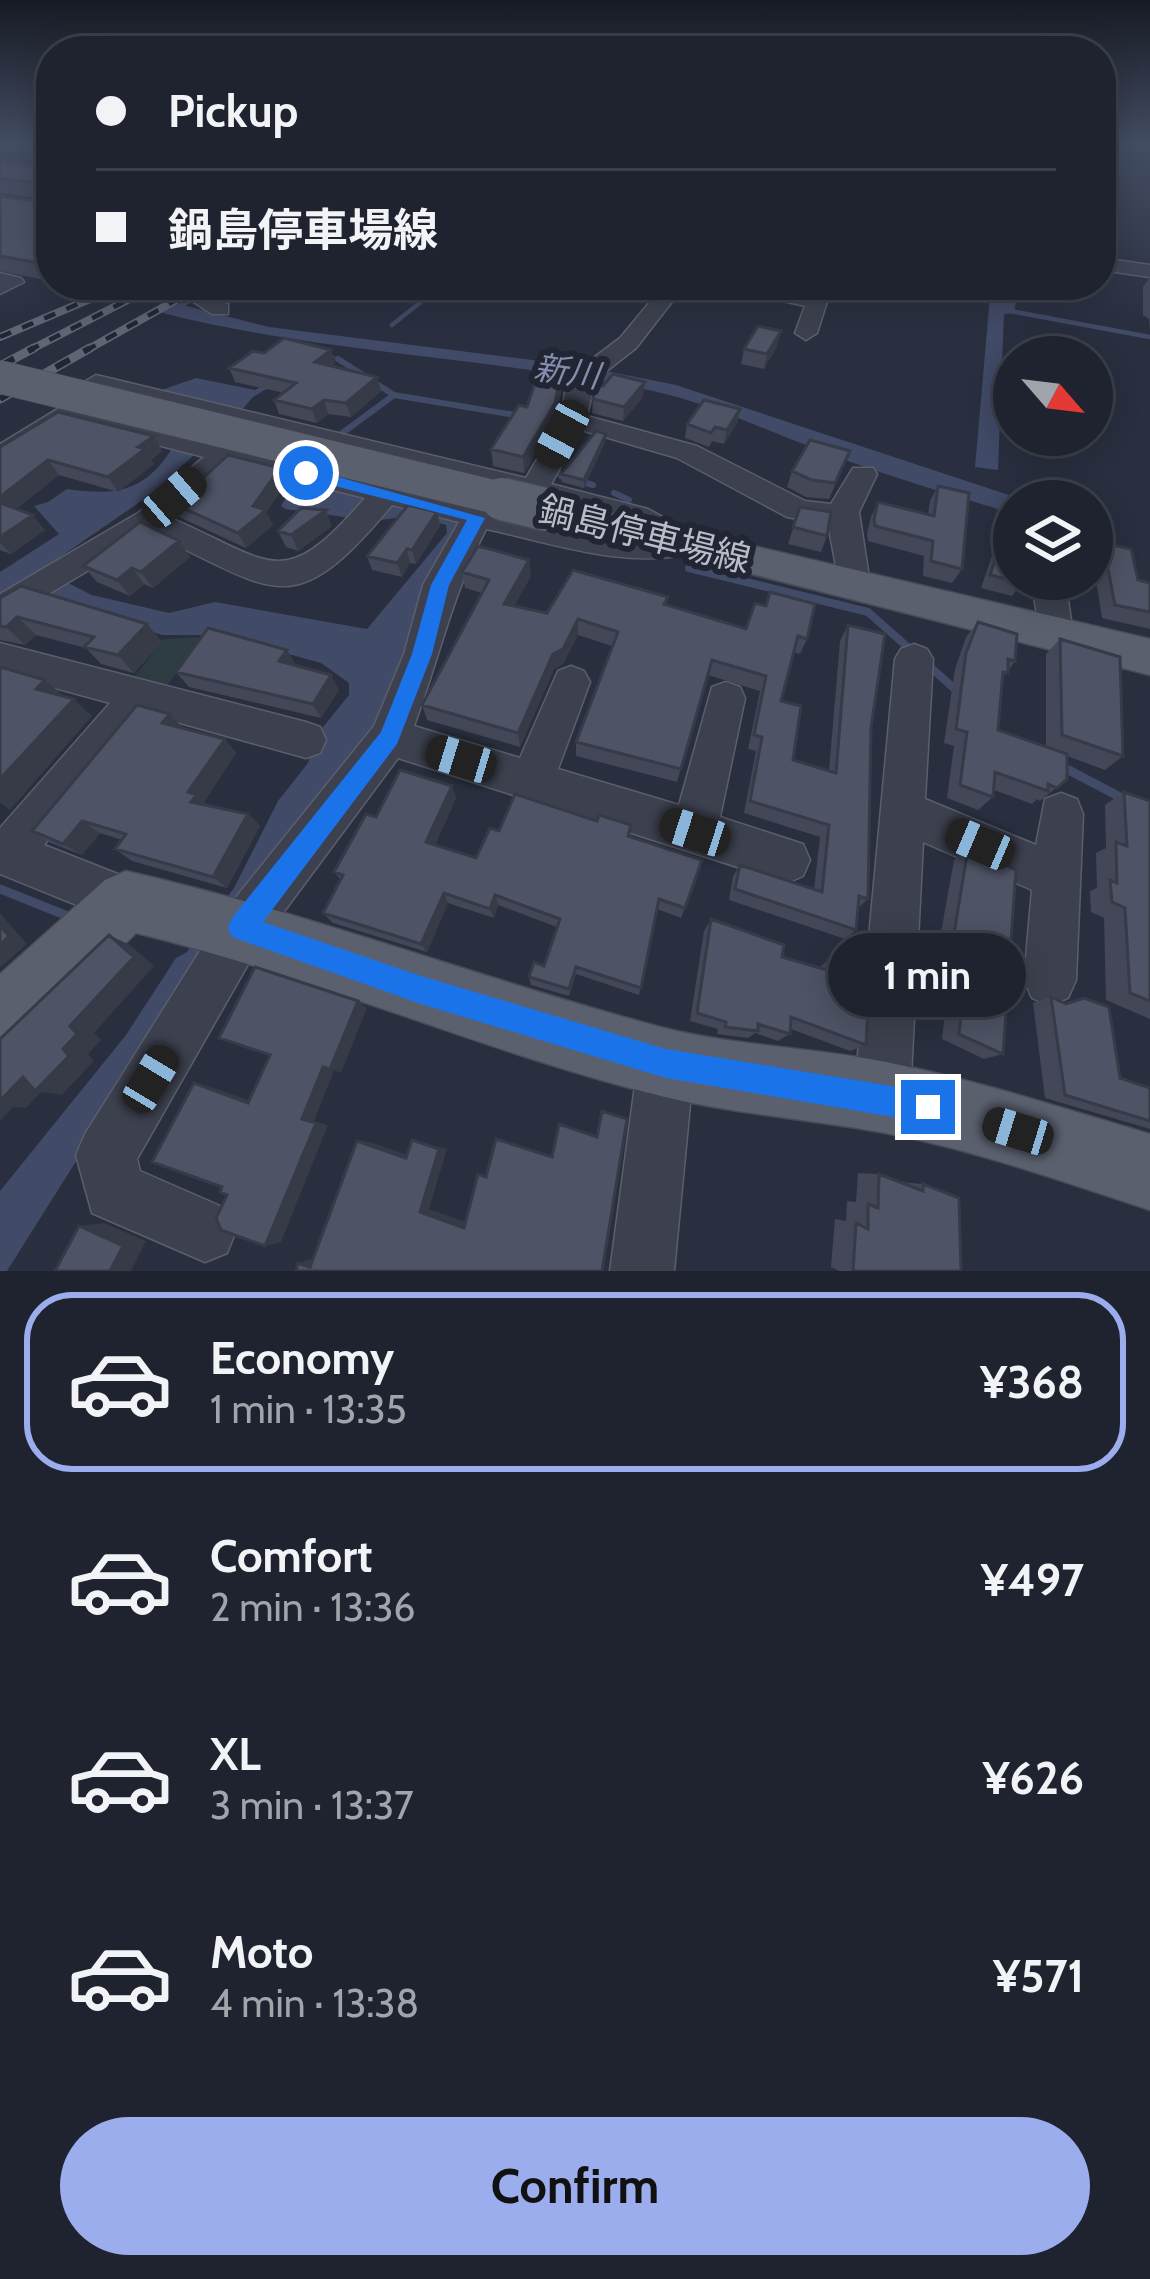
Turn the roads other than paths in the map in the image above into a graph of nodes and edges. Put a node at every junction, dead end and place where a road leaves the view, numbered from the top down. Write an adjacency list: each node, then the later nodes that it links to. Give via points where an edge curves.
1 (1116, 266): 2 (street)
2 (1150, 271)
3 (0, 279): 4 (street, via 14,281)
4 (0, 288)
5 (205, 300): 8 (street)
6 (663, 300): 12 (street, via 628,343 586,373)
7 (808, 300): 9 (street, via 818,302)
8 (220, 309)
9 (806, 333)
10 (0, 377): 16 (main road, 鍋島停車場線, bridge)
11 (96, 382): 16 (street)
12 (573, 420): 16 (street); 18 (street, via 687,452 798,510)
13 (226, 453): 14 (street, via 64,413); 17 (street); 20 (street)
14 (0, 457)
15 (863, 474): 18 (street)
16 (541, 500): 21 (main road, 鍋島停車場線)
17 (376, 504): 19 (street); 20 (street, via 349,539 295,577 273,576)
18 (843, 516): 22 (street)
19 (477, 518): 21 (street, via 621,547); 32 (street, via 440,585)
20 (149, 520): 24 (street)
21 (686, 544): 22 (main road, 鍋島停車場線)
22 (853, 584): 25 (main road, 鍋島停車場線)
23 (1051, 600): 25 (street)
24 (0, 610)
25 (1055, 634): 26 (main road, 鍋島停車場線)
26 (1150, 657)
27 (0, 658): 30 (street)
28 (914, 658): 35 (street)
29 (571, 682): 34 (street)
30 (140, 696): 33 (street); 38 (street)
31 (726, 698): 37 (street)
32 (390, 737): 34 (street); 42 (street)
33 (305, 740)
34 (532, 781): 37 (street)
35 (903, 811): 40 (street); 46 (street)
36 (1061, 814): 40 (street)
37 (695, 832): 39 (street)
38 (4, 852): 41 (street)
39 (787, 860)
40 (1057, 877): 43 (street)
41 (126, 901): 42 (main road); 44 (main road)
42 (225, 923): 45 (main road); 48 (street, via 106,1155 114,1191)
43 (1050, 980)
44 (0, 1019)
45 (666, 1064): 46 (main road); 49 (street)
46 (882, 1097): 47 (main road)
47 (1150, 1172)
48 (205, 1231)
49 (642, 1271)

